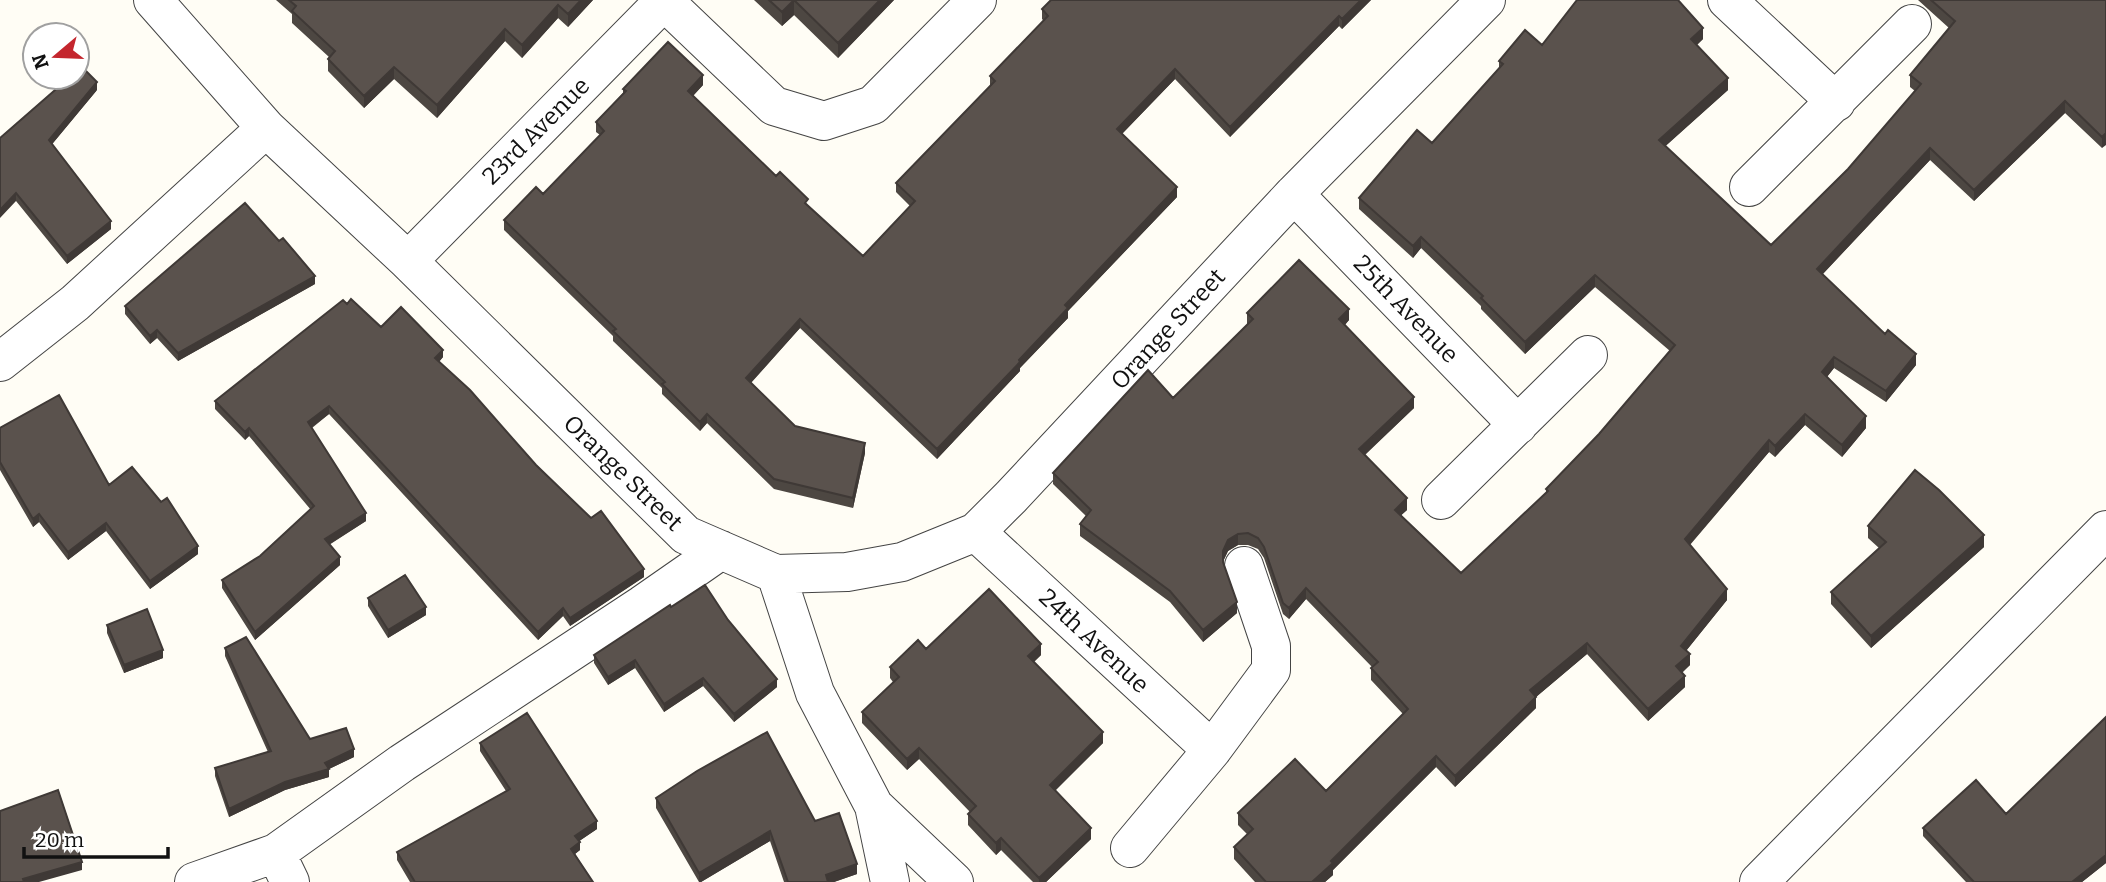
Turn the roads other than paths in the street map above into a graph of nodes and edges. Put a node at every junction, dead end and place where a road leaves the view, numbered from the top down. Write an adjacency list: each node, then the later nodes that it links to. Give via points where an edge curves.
1 (153, 0): 8 (street, Orange Street)
2 (977, 0): 5 (street, 23rd Avenue, via 873,105 824,121 774,106)
3 (1486, 0): 10 (street, Orange Street)
4 (1727, 0): 7 (street)
5 (664, 1): 11 (street, 23rd Avenue)
6 (1912, 24): 7 (street)
7 (1836, 102): 9 (street)
8 (266, 128): 11 (street, Orange Street); 13 (street, via 75,303)
9 (1749, 187)
10 (1294, 194): 14 (street, 25th Avenue); 17 (street, Orange Street)
11 (408, 261): 18 (street, Orange Street, via 686,535)
12 (1588, 355): 14 (street)
13 (0, 362)
14 (1518, 425): 15 (street)
15 (1441, 500)
16 (2106, 530): 28 (street)
17 (976, 531): 20 (street, Orange Street, via 902,562 847,572); 21 (street, 24th Avenue)
18 (720, 550): 20 (street, Orange Street); 24 (street, via 402,763)
19 (1244, 566): 21 (street, via 1271,646 1271,670)
20 (776, 574): 22 (street, via 815,694)
21 (1212, 750): 23 (street)
22 (874, 806): 26 (street); 27 (street)
23 (1130, 848)
24 (283, 867): 25 (street)
25 (194, 882)
26 (890, 882)
27 (954, 882)
28 (1759, 882)

